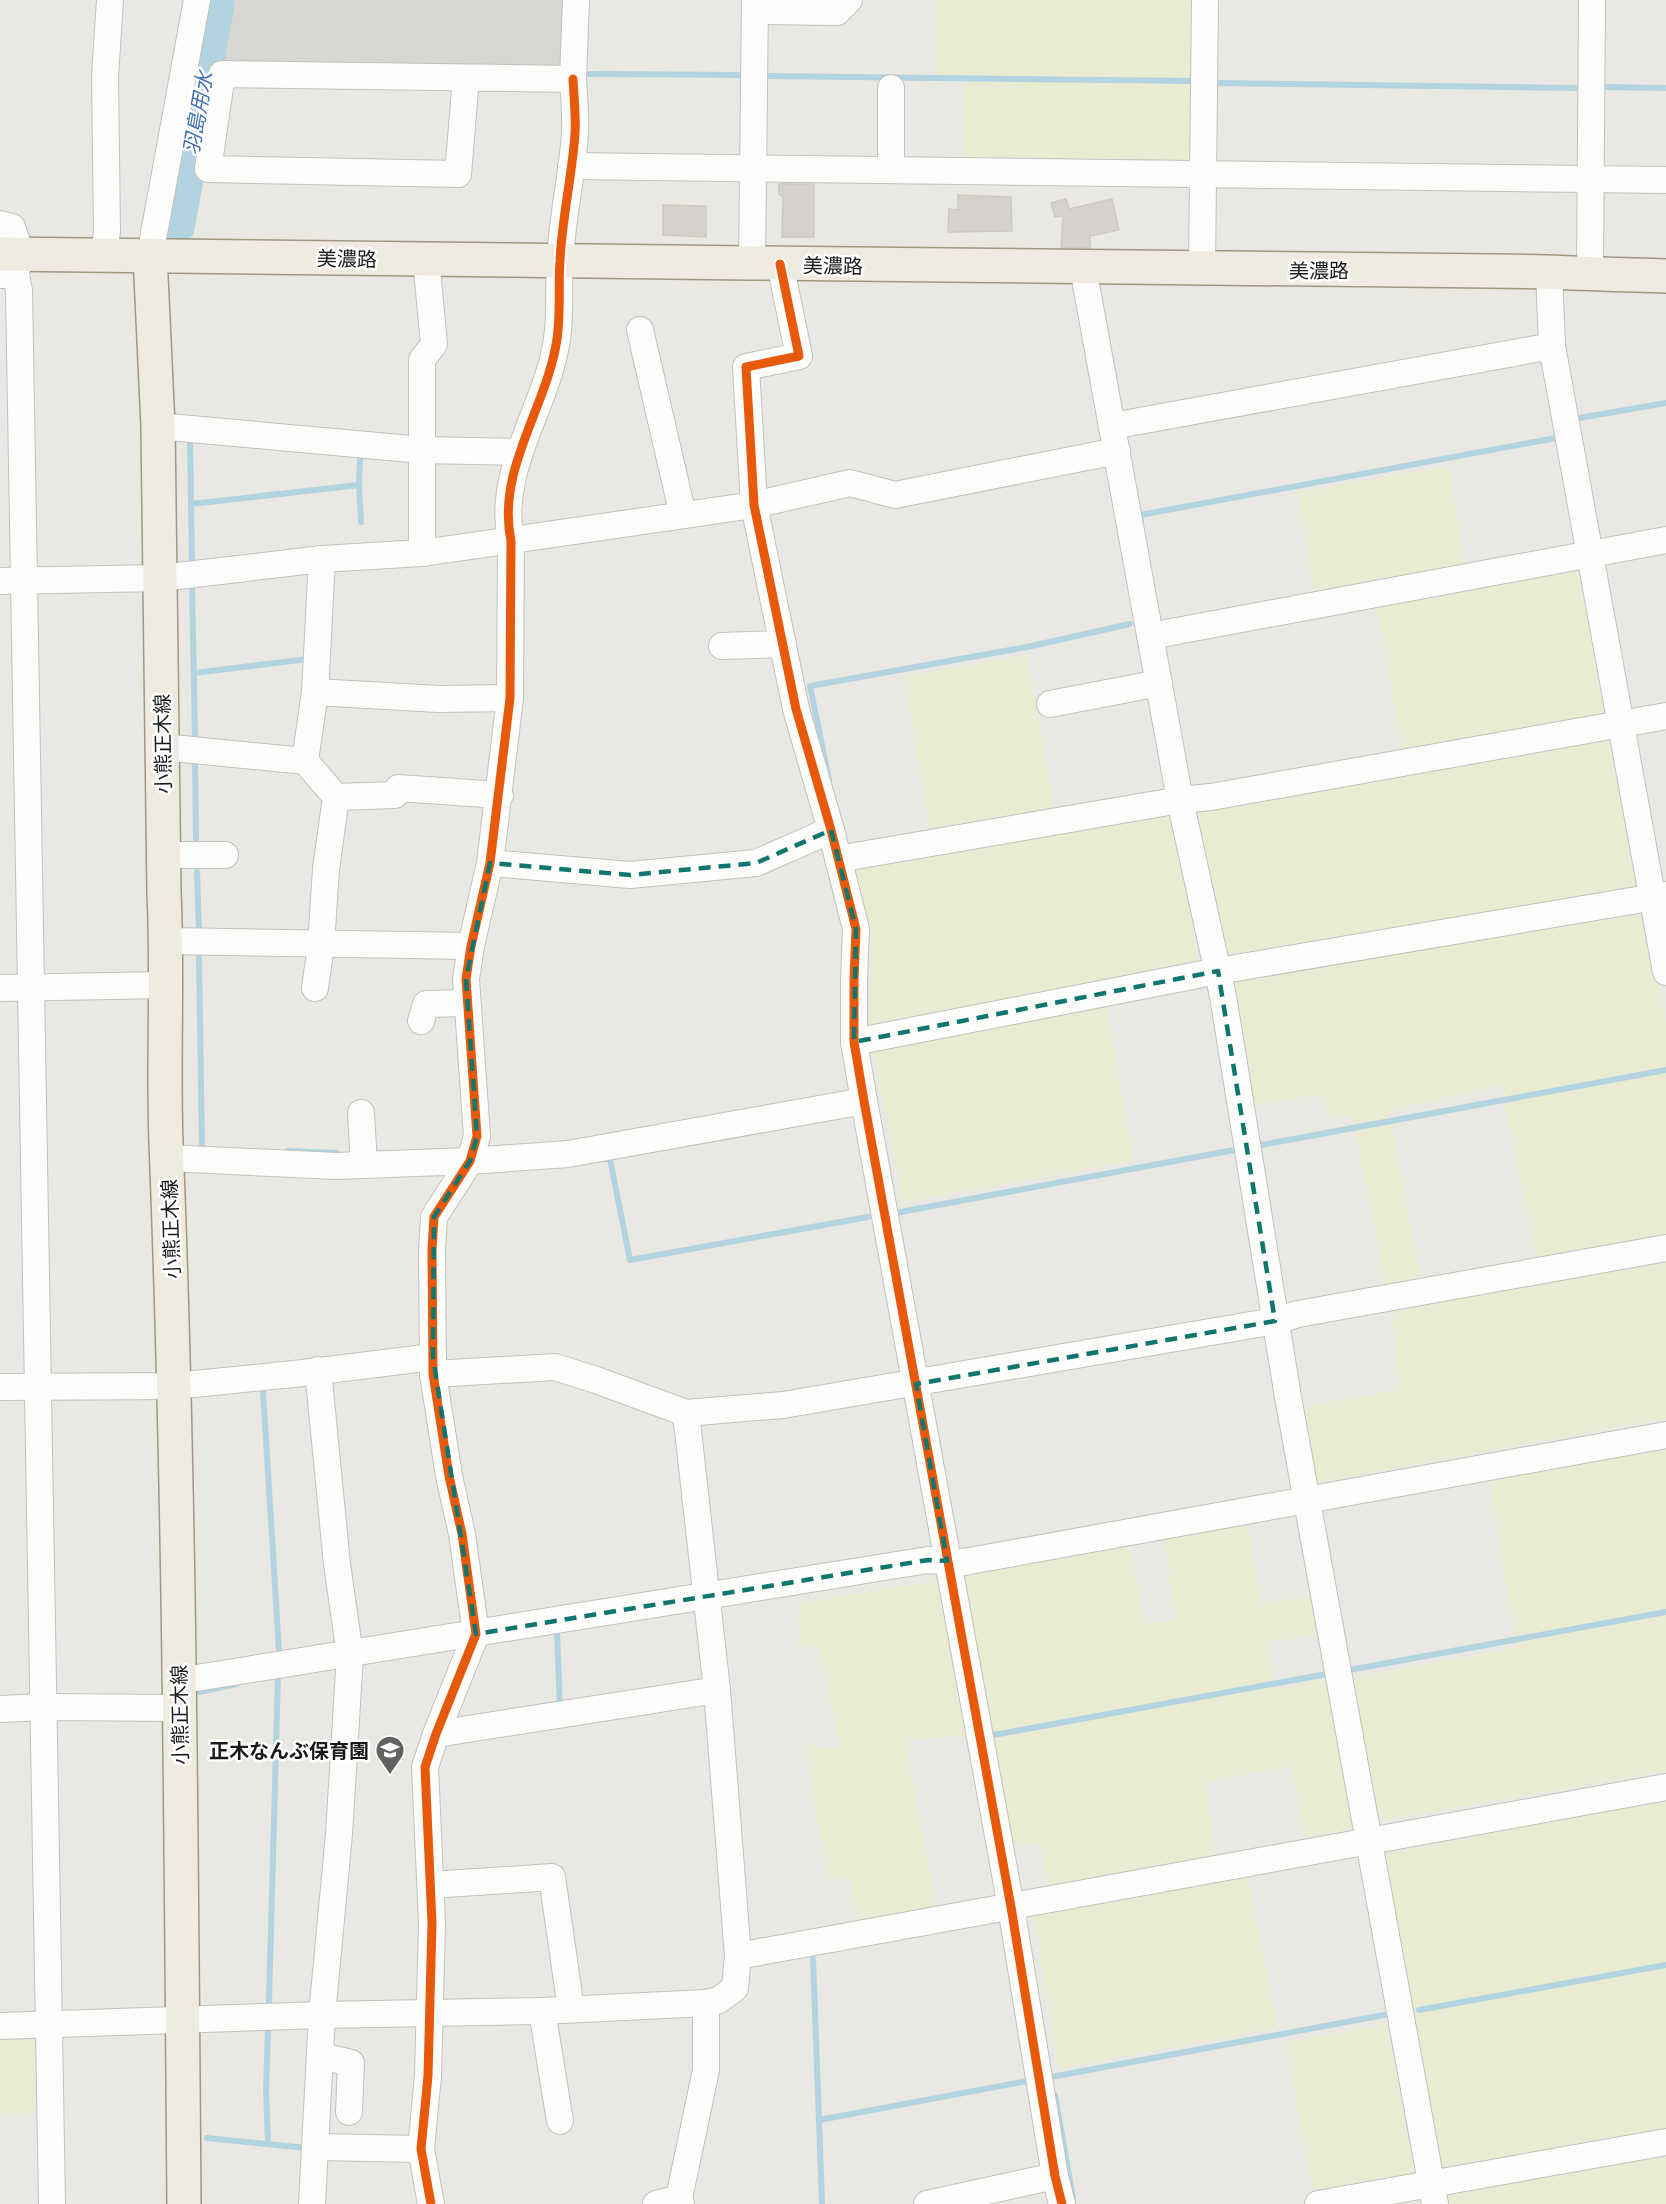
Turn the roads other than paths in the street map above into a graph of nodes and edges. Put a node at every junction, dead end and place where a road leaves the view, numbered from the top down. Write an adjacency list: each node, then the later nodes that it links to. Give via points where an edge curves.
1 (110, 0): 20 (street, via 105,76)
2 (197, 0): 11 (street)
3 (576, 0): 9 (street)
4 (849, 0): 7 (street, via 837,12)
5 (1205, 0): 16 (street)
6 (1592, 0): 17 (street)
7 (755, 5): 13 (street)
8 (466, 78): 9 (street); 14 (street, via 222,74); 14 (street, via 458,174)
9 (573, 79): 12 (street, via 575,132)
10 (891, 88): 15 (street)
11 (167, 166): 14 (street); 21 (street)
12 (571, 166): 13 (street); 23 (street)
13 (753, 168): 15 (street); 25 (street)
14 (202, 169)
15 (891, 170): 16 (street)
16 (1202, 174): 17 (street); 27 (street)
17 (1591, 179): 18 (street); 29 (street)
18 (1666, 180)
19 (0, 224): 24 (street, via 12,227)
20 (104, 255): 21 (main road, 美濃路); 24 (main road, 美濃路)
21 (150, 255): 22 (main road, 美濃路); 33 (main road, 小熊正木線)
22 (426, 259): 23 (main road, 美濃路); 35 (street, via 434,344 422,360)
23 (560, 260): 25 (main road, 美濃路); 36 (street, via 557,338 545,390)
24 (9, 264): 46 (street, via 19,291)
25 (766, 264): 26 (main road, 美濃路); 38 (street, via 799,357 746,367)
26 (1083, 268): 27 (main road, 美濃路); 34 (street)
27 (1202, 269): 28 (main road, 美濃路)
28 (1549, 271): 29 (main road, 美濃路); 32 (street)
29 (1590, 273): 30 (main road, 美濃路)
30 (1666, 276)
31 (640, 330): 39 (street)
32 (1552, 346): 34 (street); 43 (street)
33 (158, 426): 35 (street); 45 (main road, 小熊正木線)
34 (1112, 426): 37 (street)
35 (422, 450): 36 (street); 42 (street)
36 (519, 452): 41 (street, via 511,480 507,522)
37 (1117, 452): 38 (street, via 895,495 850,483); 47 (street)
38 (754, 505): 39 (street); 48 (street)
39 (682, 515): 41 (street)
40 (1666, 540): 43 (street)
41 (512, 541): 42 (street); 52 (street)
42 (422, 553): 44 (street)
43 (1590, 553): 47 (street); 55 (street)
44 (322, 559): 45 (street); 51 (street)
45 (160, 578): 46 (street); 56 (main road, 小熊正木線)
46 (11, 581): 73 (street)
47 (1150, 636): 50 (street)
48 (783, 644): 49 (street); 61 (street, via 796,709)
49 (722, 646)
50 (1159, 683): 53 (street); 60 (street)
51 (315, 692): 52 (street, via 439,699); 57 (street)
52 (510, 698): 58 (street)
53 (1050, 704)
54 (1666, 716): 55 (street)
55 (1621, 723): 60 (street, via 1211,798); 66 (street)
56 (162, 747): 57 (street); 62 (main road, 小熊正木線)
57 (305, 761): 59 (street)
58 (500, 795): 59 (street, via 398,788 395,795); 65 (street)
59 (336, 798): 68 (street, via 316,869)
60 (1180, 800): 64 (street); 70 (street)
61 (831, 830): 64 (street); 65 (street, via 756,863 630,875)
62 (164, 855): 63 (street); 67 (main road, 小熊正木線)
63 (225, 855)
64 (838, 859): 78 (street, via 856,929)
65 (490, 862): 69 (street)
66 (1659, 896): 70 (street); 71 (street)
67 (167, 941): 68 (street); 72 (main road, 小熊正木線)
68 (321, 945): 69 (street); 75 (street)
69 (471, 946): 76 (street)
70 (1218, 970): 78 (street); 85 (street)
71 (1666, 972)
72 (166, 985): 73 (street); 81 (main road, 小熊正木線)
73 (30, 987): 74 (street); 90 (street)
74 (0, 988)
75 (315, 988)
76 (467, 1003): 77 (street, via 426,1004); 82 (street, via 477,1136)
77 (421, 1021)
78 (854, 1042): 79 (street)
79 (864, 1101): 82 (street, via 568,1154); 88 (street)
80 (361, 1113): 83 (street)
81 (167, 1158): 83 (street); 89 (main road, 小熊正木線)
82 (470, 1161): 83 (street); 86 (street, via 434,1217)
83 (364, 1165)
84 (1666, 1248): 85 (street)
85 (1275, 1321): 88 (street); 94 (street)
86 (433, 1366): 87 (street); 92 (street, via 555,1367); 97 (street)
87 (318, 1370): 89 (street); 98 (street)
88 (916, 1384): 92 (street, via 783,1405); 95 (street)
89 (175, 1386): 90 (street); 100 (main road, 小熊正木線)
90 (38, 1387): 91 (street); 101 (street)
91 (0, 1388)
92 (686, 1413): 96 (street)
93 (1666, 1435): 94 (street)
94 (1307, 1501): 95 (street, via 964,1562); 105 (street)
95 (947, 1561): 96 (street, via 928,1560); 107 (street)
96 (707, 1596): 97 (street); 99 (street)
97 (476, 1634): 98 (street); 103 (street)
98 (350, 1655): 100 (street); 113 (street)
99 (717, 1690): 103 (street); 108 (street)
100 (179, 1694): 101 (street); 114 (main road, 小熊正木線)
101 (44, 1707): 102 (street); 116 (street)
102 (0, 1709)
103 (436, 1734): 106 (street, via 426,1767)
104 (1666, 1787): 105 (street)
105 (1369, 1840): 107 (street); 124 (street)
106 (431, 1885): 110 (street, via 552,1877); 112 (street)
107 (1011, 1907): 108 (street); 123 (street)
108 (738, 1956): 109 (street, via 735,1988 719,2000)
109 (706, 2003): 110 (street); 125 (street, via 706,2070)
110 (571, 2009): 111 (street)
111 (542, 2011): 112 (street); 119 (street)
112 (429, 2013): 113 (street); 122 (street)
113 (322, 2015): 114 (street); 117 (street)
114 (184, 2020): 116 (street); 127 (main road, 小熊正木線)
115 (0, 2026): 116 (street)
116 (48, 2026): 126 (street)
117 (321, 2056): 118 (street, via 351,2063); 121 (street)
118 (349, 2112)
119 (560, 2121)
120 (1666, 2142): 124 (street)
121 (317, 2147): 122 (street); 128 (street)
122 (421, 2150): 129 (street)
123 (1055, 2176): 130 (street); 131 (street)
124 (1432, 2194): 132 (street)
125 (672, 2202)
126 (52, 2204)
127 (184, 2204)
128 (312, 2204)
129 (431, 2204)
130 (927, 2204)
131 (1062, 2204)
132 (1318, 2204)

